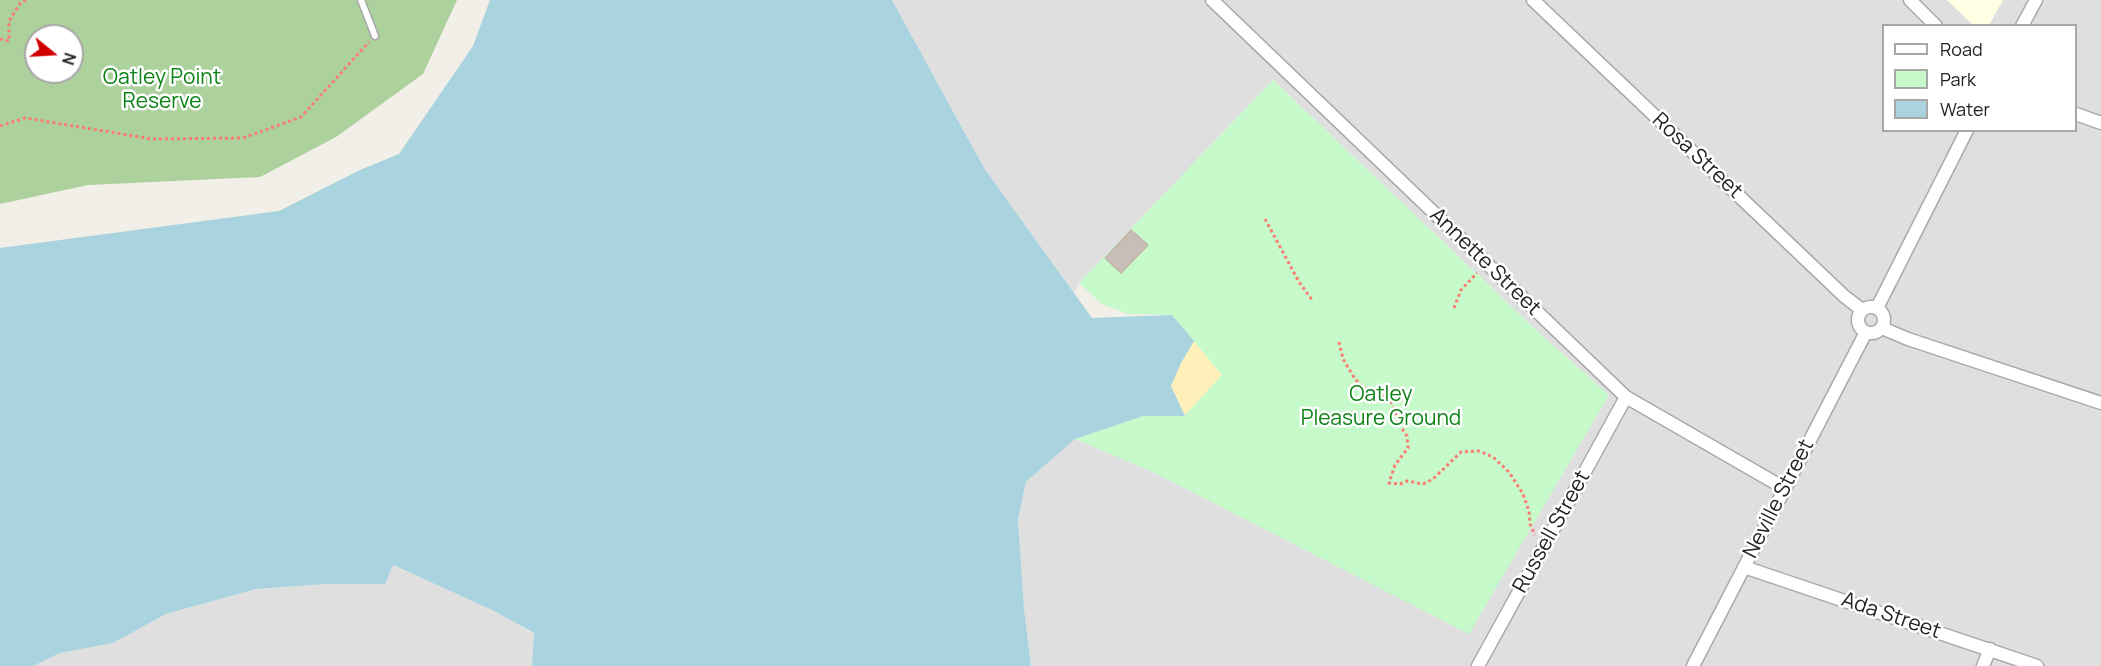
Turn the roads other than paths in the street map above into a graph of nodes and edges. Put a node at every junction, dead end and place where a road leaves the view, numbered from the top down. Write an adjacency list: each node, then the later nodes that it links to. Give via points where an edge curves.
1 (361, 0): 8 (lane)
2 (1212, 0): 16 (street, Annette Street)
3 (1533, 0): 13 (street, Rosa Street)
4 (1910, 0): 6 (street)
5 (2036, 0): 7 (street)
6 (1934, 24)
7 (2023, 24)
8 (375, 36)
9 (2077, 114): 10 (street)
10 (2101, 123)
11 (1966, 132): 12 (street)
12 (1877, 308): 13 (street); 14 (street, via 1884,316)
13 (1862, 310): 15 (street, via 1858,322)
14 (1882, 328): 15 (street); 17 (street)
15 (1866, 332): 18 (street, Neville Street)
16 (1626, 397): 18 (street, Annette Street); 22 (street, Russell Street)
17 (2101, 403)
18 (1784, 488): 19 (street, Neville Street)
19 (1744, 567): 20 (street, Ada Street); 23 (street, Neville Street)
20 (1990, 649): 21 (street, Ada Street); 24 (street)
21 (2015, 663): 25 (street, Ada Street)
22 (1478, 666)
23 (1693, 666)
24 (1983, 666)
25 (2037, 666)

